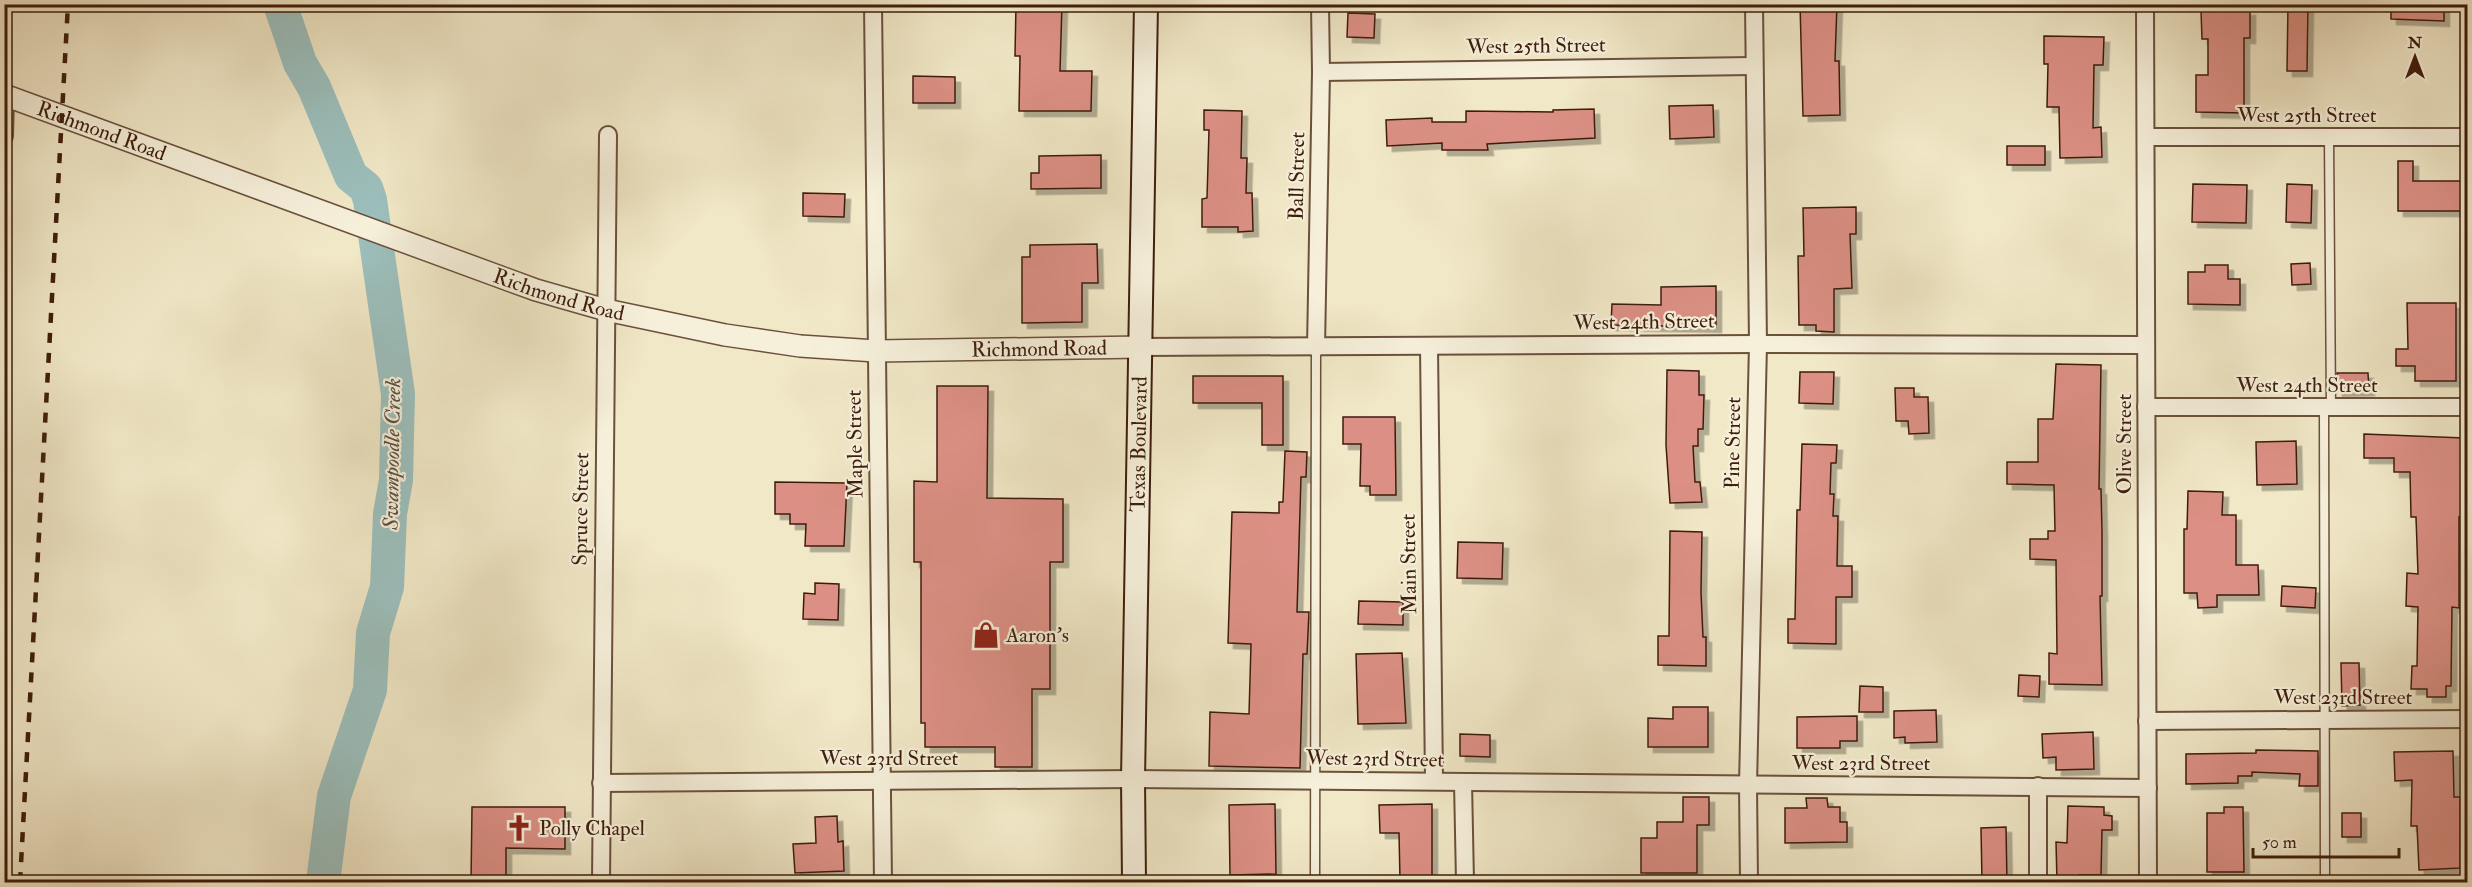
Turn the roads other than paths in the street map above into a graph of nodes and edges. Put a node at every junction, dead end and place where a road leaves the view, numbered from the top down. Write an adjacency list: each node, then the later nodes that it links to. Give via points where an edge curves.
1 (873, 4): 20 (street, Maple Street)
2 (1146, 4): 17 (main road, Texas Boulevard)
3 (1320, 4): 7 (street, Ball Street)
4 (1754, 4): 6 (street, Pine Street)
5 (2145, 4): 11 (street, Olive Street)
6 (1752, 66): 7 (street, West 25th Street); 15 (street, Pine Street)
7 (1321, 72): 19 (street, Ball Street)
8 (5, 95): 10 (street); 14 (street, Richmond Road, via 536,290)
9 (608, 135): 14 (street, Spruce Street)
10 (4, 136)
11 (2146, 137): 12 (street, West 25th Street); 16 (street, Olive Street)
12 (2329, 137): 13 (street, West 25th Street); 22 (lane)
13 (2468, 137)
14 (606, 309): 20 (street, Richmond Road, via 725,335 800,346); 32 (street, Spruce Street)
15 (1758, 344): 16 (street, West 24th Street); 18 (street, West 24th Street); 33 (street, Pine Street)
16 (2146, 345): 21 (street, Olive Street)
17 (1142, 347): 19 (street, West 24th Street); 20 (street, Richmond Road); 27 (main road, Texas Boulevard)
18 (1429, 347): 19 (street, West 24th Street); 30 (street, Main Street)
19 (1316, 348): 28 (lane)
20 (876, 351): 29 (street, Maple Street)
21 (2146, 407): 22 (street, West 24th Street); 26 (street, Olive Street)
22 (2327, 407): 23 (street, West 24th Street); 25 (lane)
23 (2468, 407)
24 (2468, 719): 25 (street, West 23rd Street)
25 (2325, 720): 26 (street, West 23rd Street); 44 (lane)
26 (2147, 721): 35 (street, Olive Street)
27 (1133, 779): 28 (street, West 23rd Street); 29 (street, West 23rd Street); 38 (main road, Texas Boulevard)
28 (1315, 780): 30 (street, West 23rd Street); 39 (lane)
29 (883, 781): 32 (street, West 23rd Street); 37 (street, Maple Street)
30 (1434, 781): 31 (street, West 23rd Street)
31 (1463, 782): 33 (street, West 23rd Street); 40 (street)
32 (601, 783): 36 (street, Spruce Street)
33 (1748, 784): 34 (street, West 23rd Street); 41 (street, Pine Street)
34 (2038, 786): 35 (street, West 23rd Street); 42 (street)
35 (2148, 788): 43 (street, Olive Street)
36 (600, 882)
37 (883, 882)
38 (1134, 882)
39 (1315, 882)
40 (1465, 882)
41 (1749, 882)
42 (2038, 882)
43 (2148, 882)
44 (2325, 882)

